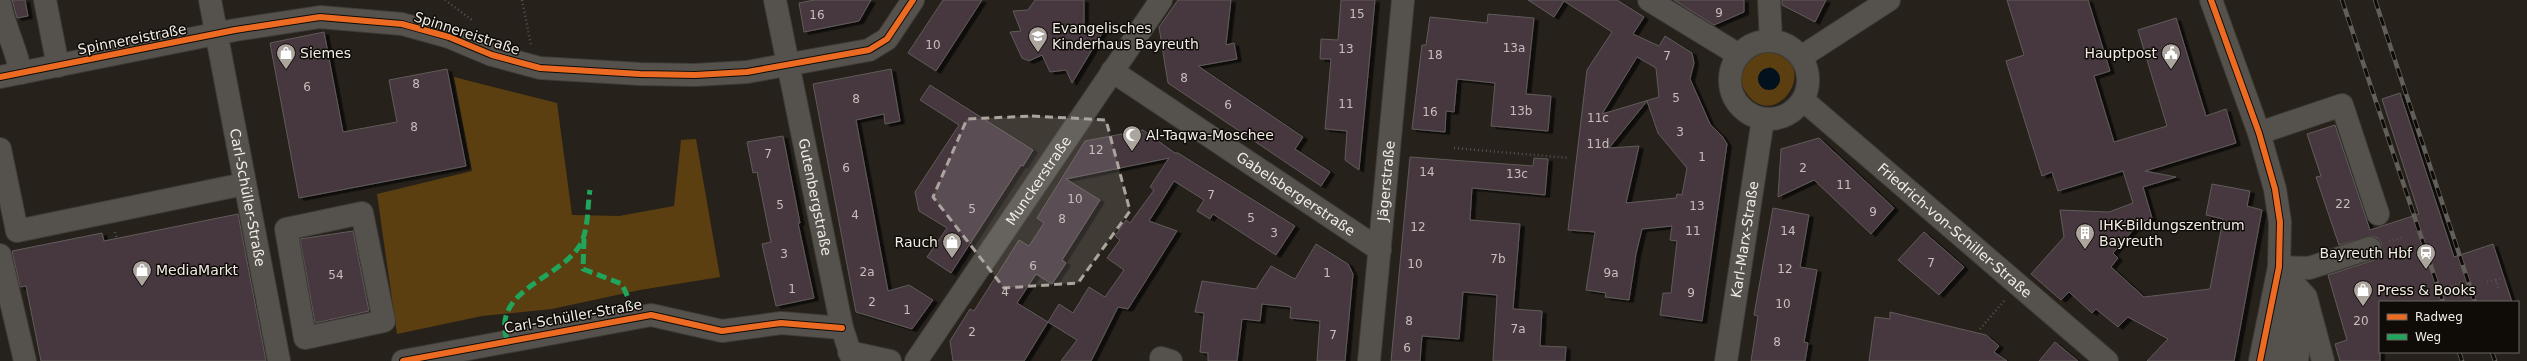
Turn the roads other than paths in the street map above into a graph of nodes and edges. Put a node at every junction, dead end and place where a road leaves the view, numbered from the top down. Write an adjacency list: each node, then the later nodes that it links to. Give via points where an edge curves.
1 (45, 0): 16 (street)
2 (210, 0): 12 (street, Carl-Schüller-Straße)
3 (775, 0): 17 (street, Gutenbergstraße)
4 (913, 0): 17 (street, via 887,39 868,50)
5 (1160, 0): 18 (street, Munckerstraße)
6 (1403, 0): 28 (street, Jägerstraße)
7 (1649, 0): 14 (street)
8 (1769, 0): 13 (street)
9 (1890, 0): 15 (street)
10 (2211, 0): 22 (street)
11 (0, 4): 19 (street, via 5,28 17,54)
12 (217, 34): 16 (street, Spinnereistraße); 17 (street, Spinnereistraße, via 320,17 363,19 402,24 449,37 492,55 536,67 586,73 695,75 747,72); 24 (street, Carl-Schüller-Straße)
13 (1771, 41): 14 (street, via 1755,43); 15 (street, via 1785,44)
14 (1739, 55): 21 (street, via 1730,74 1733,94 1745,110)
15 (1801, 57): 20 (street, via 1809,75)
16 (58, 66): 19 (street, Spinnereistraße)
17 (788, 66): 34 (street, Gutenbergstraße)
18 (1112, 71): 28 (street, Gabelsbergerstraße); 40 (street, Munckerstraße)
19 (10, 75)
20 (1803, 100): 21 (street, via 1784,116); 43 (street, Friedrich-von-Schiller-Straße)
21 (1763, 119): 42 (street, Karl-Marx-Straße)
22 (2259, 133): 25 (street, via 2342,105); 30 (street, via 2275,189)
23 (0, 149): 26 (street)
24 (244, 184): 26 (street, via 17,231); 33 (street, Carl-Schüller-Straße)
25 (2378, 214)
26 (8, 225)
27 (2370, 248): 30 (street)
28 (1380, 250): 41 (street, Jägerstraße)
29 (0, 255): 36 (street)
30 (2285, 273): 31 (street); 44 (street); 45 (street)
31 (2306, 297): 46 (street); 47 (street)
32 (300, 307): 32 (street, via 304,338 384,321 362,214 286,229); 33 (street)
33 (270, 313): 37 (street, Carl-Schüller-Straße)
34 (842, 328): 35 (street, Gutenbergstraße); 38 (street, Carl-Schüller-Straße, via 781,323 722,331 651,315)
35 (851, 356): 39 (street)
36 (25, 361)
37 (279, 361)
38 (403, 361)
39 (890, 361)
40 (916, 361)
41 (1369, 361)
42 (1726, 361)
43 (2107, 361)
44 (2260, 361)
45 (2277, 361)
46 (2296, 361)
47 (2323, 361)

